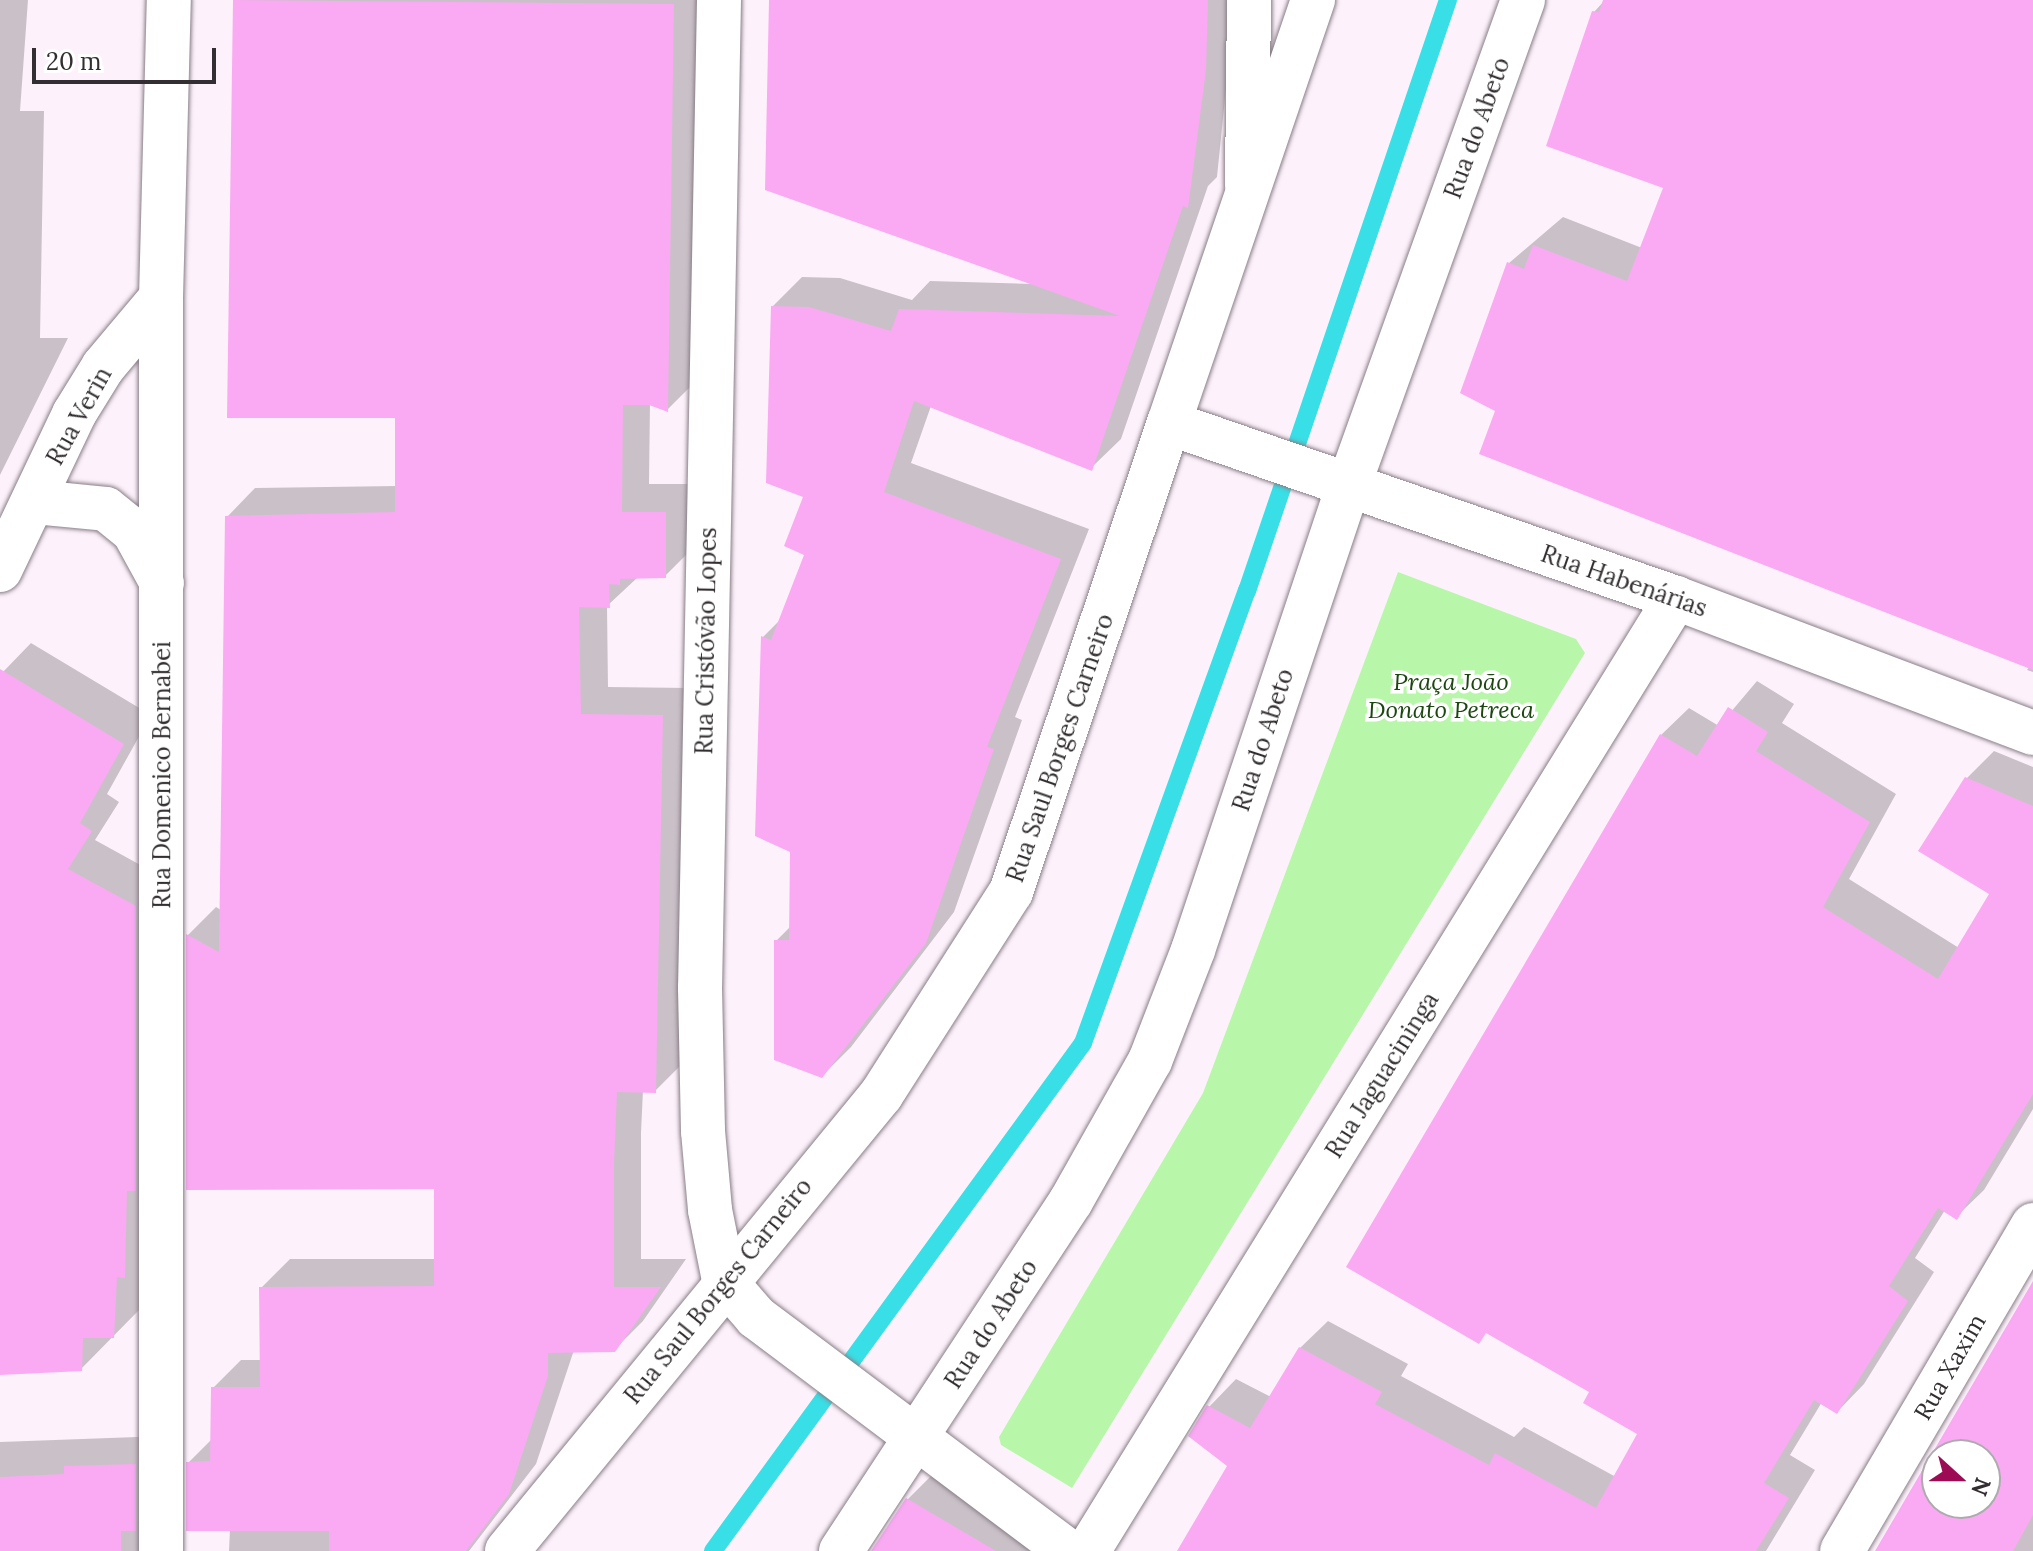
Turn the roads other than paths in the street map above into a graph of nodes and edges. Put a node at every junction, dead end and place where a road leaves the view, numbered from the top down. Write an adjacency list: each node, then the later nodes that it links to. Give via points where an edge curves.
1 (169, 0): 7 (street, Rua Domenico Bernabei)
2 (719, 0): 16 (street, Rua Cristóvão Lopes, via 700,988 703,1131 710,1210)
3 (1249, 0): 6 (street)
4 (1313, 0): 6 (street, Rua Saul Borges Carneiro)
5 (1523, 0): 9 (street, Rua do Abeto)
6 (1246, 196): 8 (street, Rua Saul Borges Carneiro)
7 (161, 298): 10 (street, Rua Verin, via 103,367 74,414); 12 (street, Rua Domenico Bernabei)
8 (1169, 423): 9 (street, Rua Habenárias); 16 (street, Rua Saul Borges Carneiro, via 1011,892 881,1095)
9 (1334, 481): 13 (street, Rua Habenárias); 17 (street, Rua do Abeto, via 1193,950 1150,1061 1071,1201)
10 (35, 502): 11 (street, Rua Verin); 12 (street, Rua Verin, via 106,509 134,532)
11 (0, 570)
12 (163, 585): 18 (street, Rua Domenico Bernabei)
13 (1676, 598): 14 (street, Rua Habenárias); 22 (street, Rua Jaguacininga)
14 (2033, 733)
15 (2033, 1225): 23 (street, Rua Xaxim)
16 (724, 1280): 17 (street, via 756,1317); 19 (street, Rua Saul Borges Carneiro)
17 (916, 1438): 20 (street, Rua do Abeto); 21 (street)
18 (161, 1551)
19 (507, 1551)
20 (841, 1551)
21 (1068, 1551)
22 (1088, 1551)
23 (1842, 1551)

